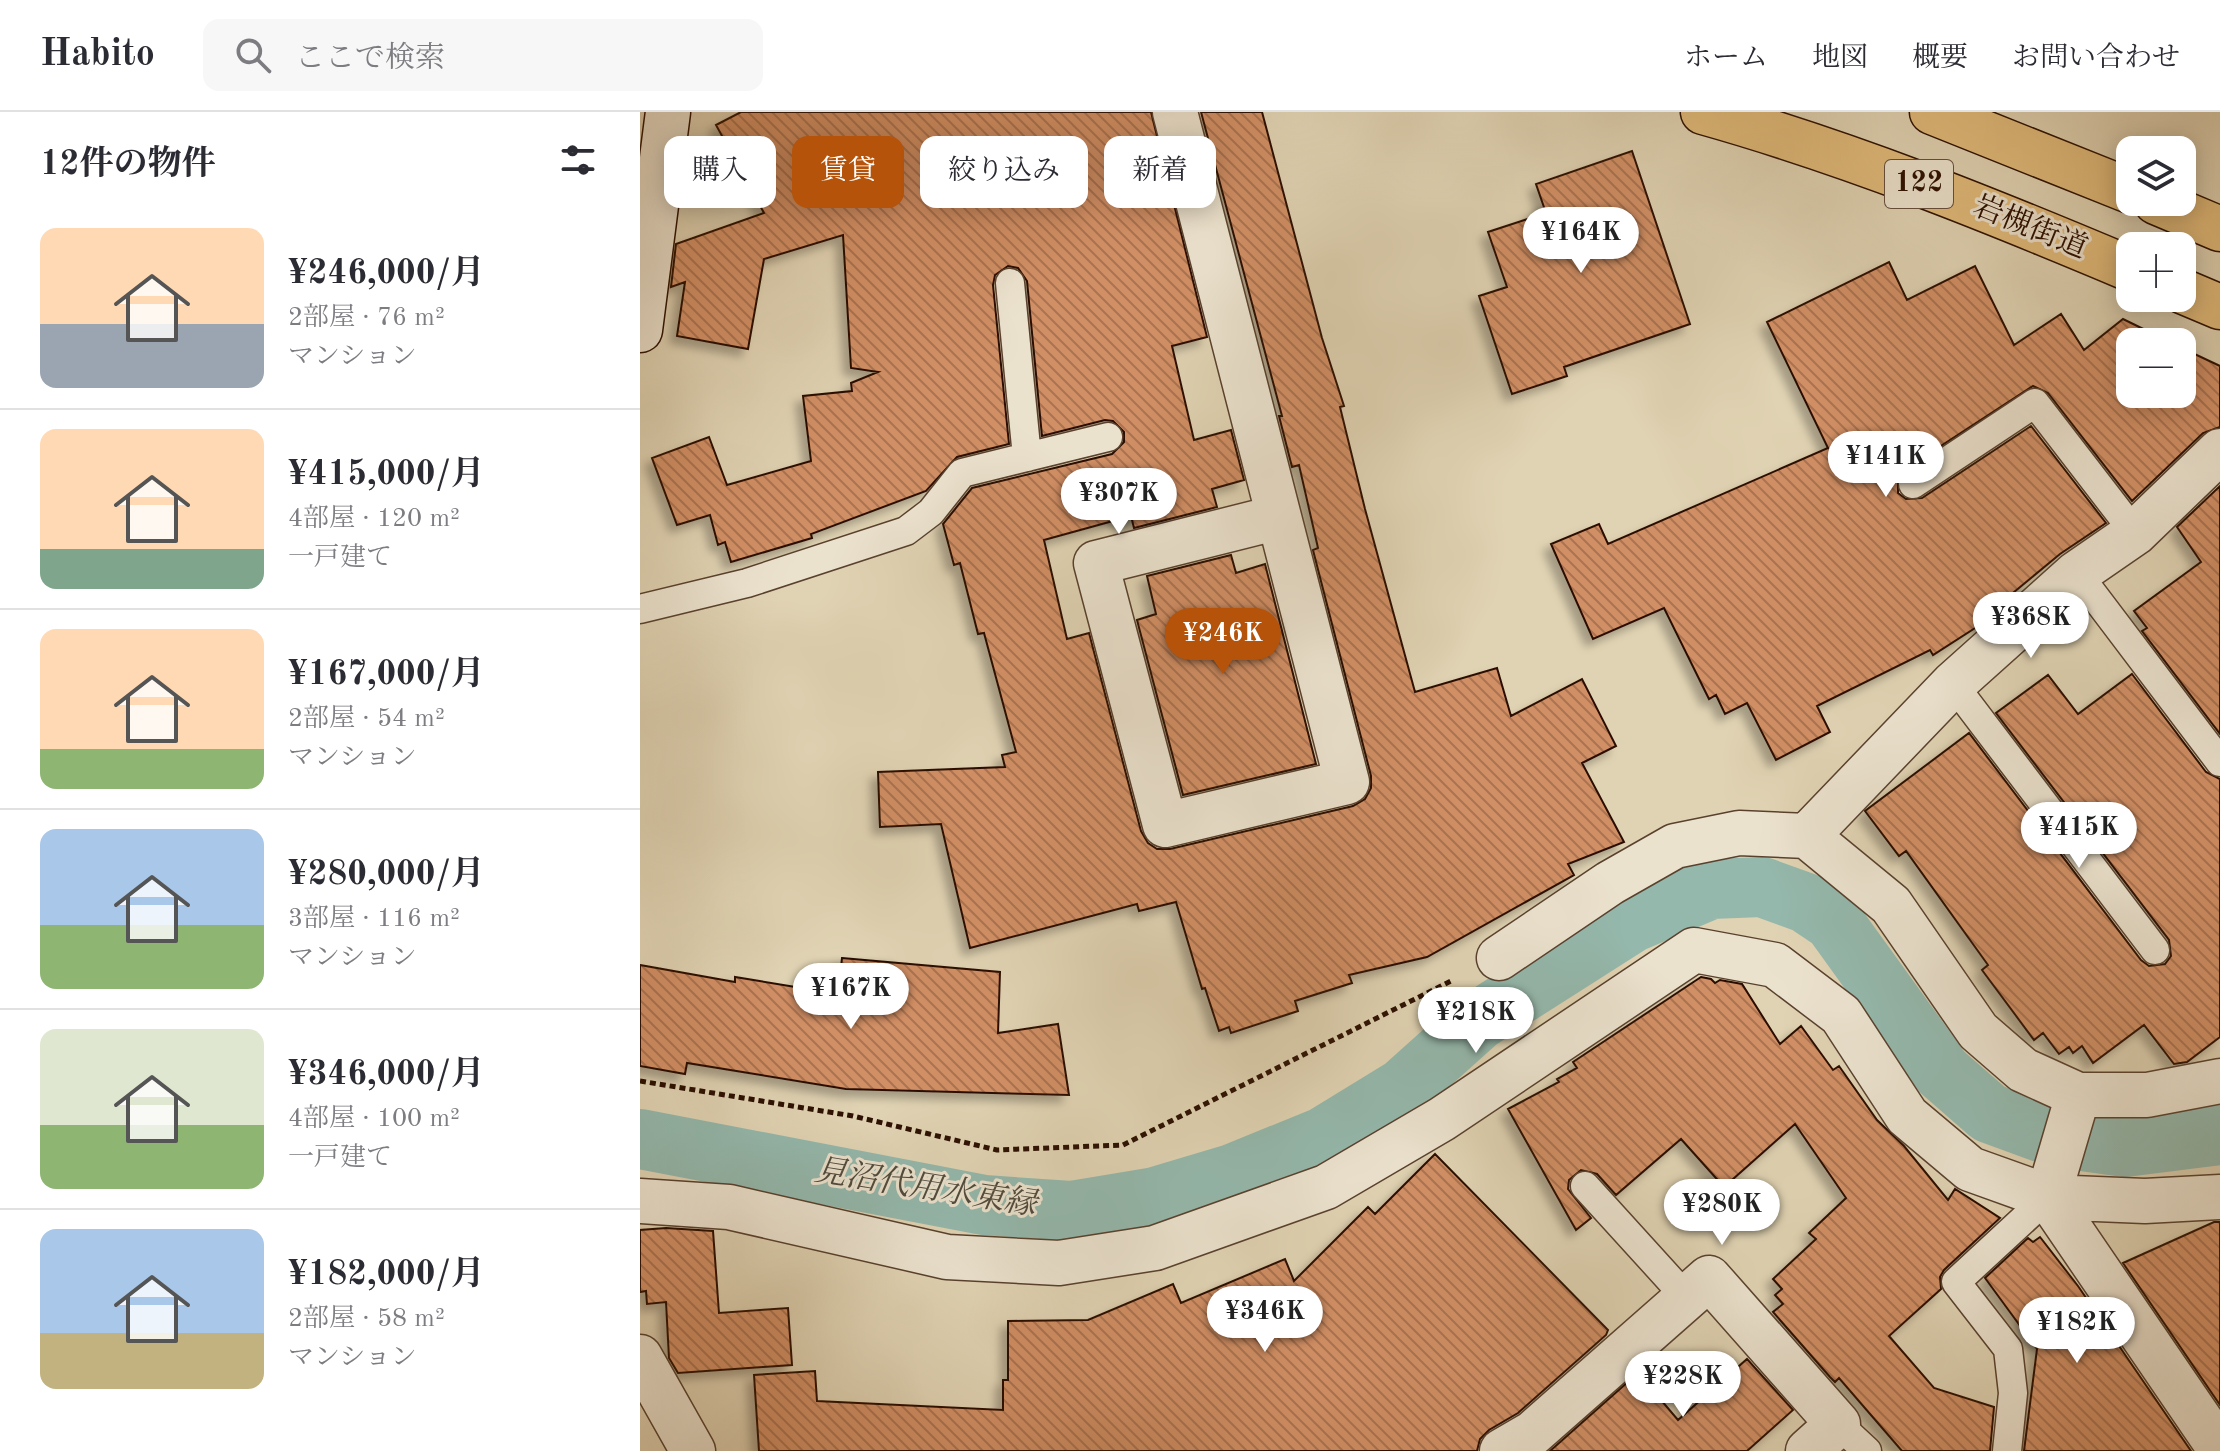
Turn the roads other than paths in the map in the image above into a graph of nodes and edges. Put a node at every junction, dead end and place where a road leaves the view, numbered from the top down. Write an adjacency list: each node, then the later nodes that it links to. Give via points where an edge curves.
1 (668, 112): 12 (street)
2 (1175, 112): 17 (street)
3 (1703, 112): 8 (highway, 岩槻街道 / 122, via 1981,206)
4 (1932, 112): 5 (highway, 122)
5 (2116, 185)
6 (2189, 216): 7 (highway)
7 (2220, 229)
8 (2116, 263)
9 (1010, 283): 15 (lane)
10 (2196, 297): 11 (highway)
11 (2220, 307)
12 (640, 330)
13 (1108, 437): 15 (lane)
14 (2220, 451): 18 (street)
15 (1027, 457): 20 (lane, via 962,473 931,512 906,531 747,583)
16 (1913, 484): 18 (lane, via 2035,403)
17 (1279, 517): 17 (street, via 1347,782 1165,825 1096,563)
18 (2135, 533): 19 (street)
19 (2077, 573): 21 (street); 22 (lane)
20 (640, 609)
21 (1953, 684): 23 (street); 24 (lane)
22 (2220, 762)
23 (1807, 836): 25 (street, via 1739,833 1675,846); 27 (street, via 1891,905 1978,1031 2023,1070)
24 (2155, 950)
25 (1499, 958)
26 (2220, 1081): 27 (street, via 2147,1095)
27 (2078, 1095): 29 (street)
28 (1585, 1186): 32 (lane)
29 (2048, 1197): 30 (street); 31 (street, via 1970,1169 1907,1116 1841,1015 1775,965 1694,950 1442,1119 1326,1187 1155,1248 1059,1263 947,1257 729,1207); 35 (street); 38 (lane, via 1956,1282 2008,1349 2013,1393)
30 (2220, 1197)
31 (640, 1201)
32 (1685, 1296): 34 (street, via 1709,1278); 37 (street, via 1533,1433)
33 (640, 1357): 36 (street)
34 (1838, 1442)
35 (2220, 1449)
36 (693, 1451)
37 (1502, 1451)
38 (2007, 1451)

